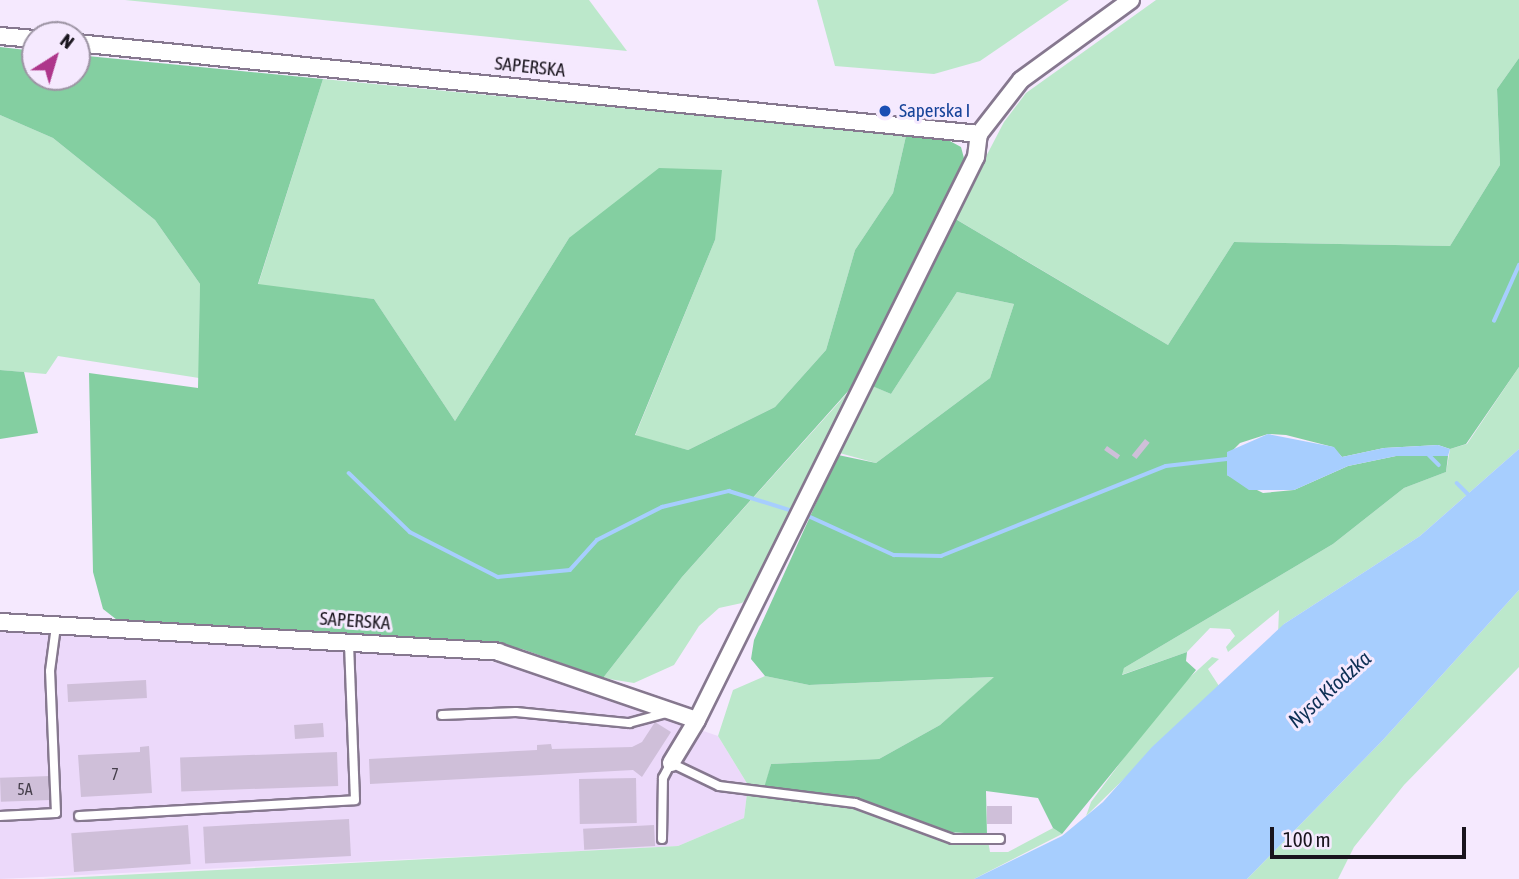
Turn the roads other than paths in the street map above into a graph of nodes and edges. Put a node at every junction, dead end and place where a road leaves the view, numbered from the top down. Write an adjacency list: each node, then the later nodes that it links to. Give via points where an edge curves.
1 (1131, 0): 5 (street, via 1021,80)
2 (0, 36): 3 (street)
3 (21, 38)
4 (91, 44): 5 (street, SAPERSKA)
5 (979, 134): 11 (street, via 976,157)
6 (0, 622): 7 (street, SAPERSKA)
7 (56, 626): 8 (street, SAPERSKA); 13 (lane, via 50,671 56,813)
8 (349, 641): 9 (street, SAPERSKA, via 513,655); 14 (lane, via 355,800)
9 (672, 711): 10 (lane, via 629,723 516,712); 11 (street, SAPERSKA)
10 (442, 715)
11 (697, 720): 12 (street)
12 (671, 762): 15 (lane, via 663,778); 16 (lane, via 719,786 855,803 953,839)
13 (0, 816)
14 (79, 816)
15 (662, 839)
16 (1000, 839)

